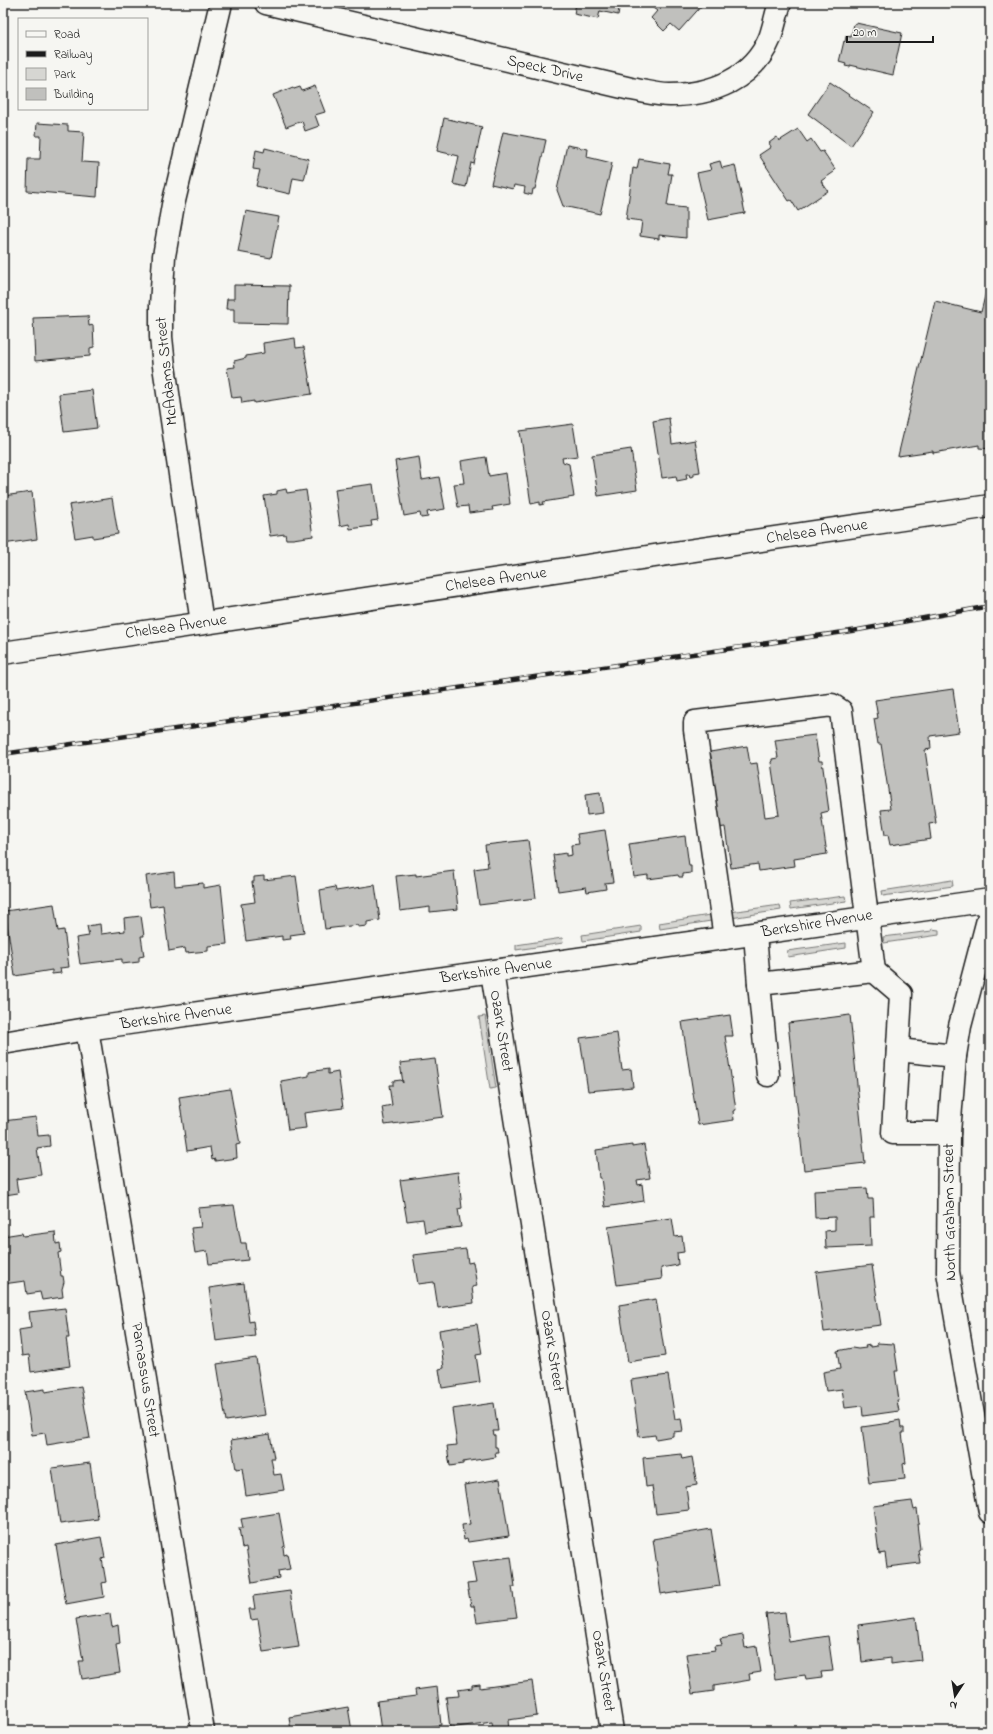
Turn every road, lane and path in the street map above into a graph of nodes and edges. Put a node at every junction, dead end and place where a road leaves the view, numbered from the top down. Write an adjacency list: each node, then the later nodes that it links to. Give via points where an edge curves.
1 (221, 3): 5 (street, McAdams Street, via 173,205 164,256 161,306 164,366)
2 (266, 3): 3 (street, Speck Drive, via 631,89 669,95 701,92 727,84 748,70 762,54 770,38)
3 (780, 3)
4 (990, 506): 5 (street, Chelsea Avenue)
5 (202, 623): 6 (street, Chelsea Avenue)
6 (3, 653)
7 (990, 900): 9 (street, Berkshire Avenue)
8 (990, 912): 18 (street, North Graham Street, via 960,1026)
9 (868, 916): 10 (street, Berkshire Avenue); 11 (street, via 841,711 832,705 695,722); 12 (street)
10 (755, 934): 11 (street, Berkshire Avenue); 14 (street)
11 (725, 938): 13 (street, Berkshire Avenue)
12 (874, 971): 14 (street); 17 (street, via 901,994)
13 (492, 972): 15 (street, Berkshire Avenue); 23 (street, Ozark Street)
14 (759, 984): 19 (street)
15 (86, 1029): 16 (street, Berkshire Avenue); 22 (street, Parnassus Street)
16 (3, 1043)
17 (898, 1050): 18 (street); 20 (street, via 893,1133)
18 (956, 1056): 20 (street, North Graham Street)
19 (768, 1075)
20 (948, 1133): 21 (street, North Graham Street, via 948,1272)
21 (990, 1512)
22 (203, 1731)
23 (612, 1731)

